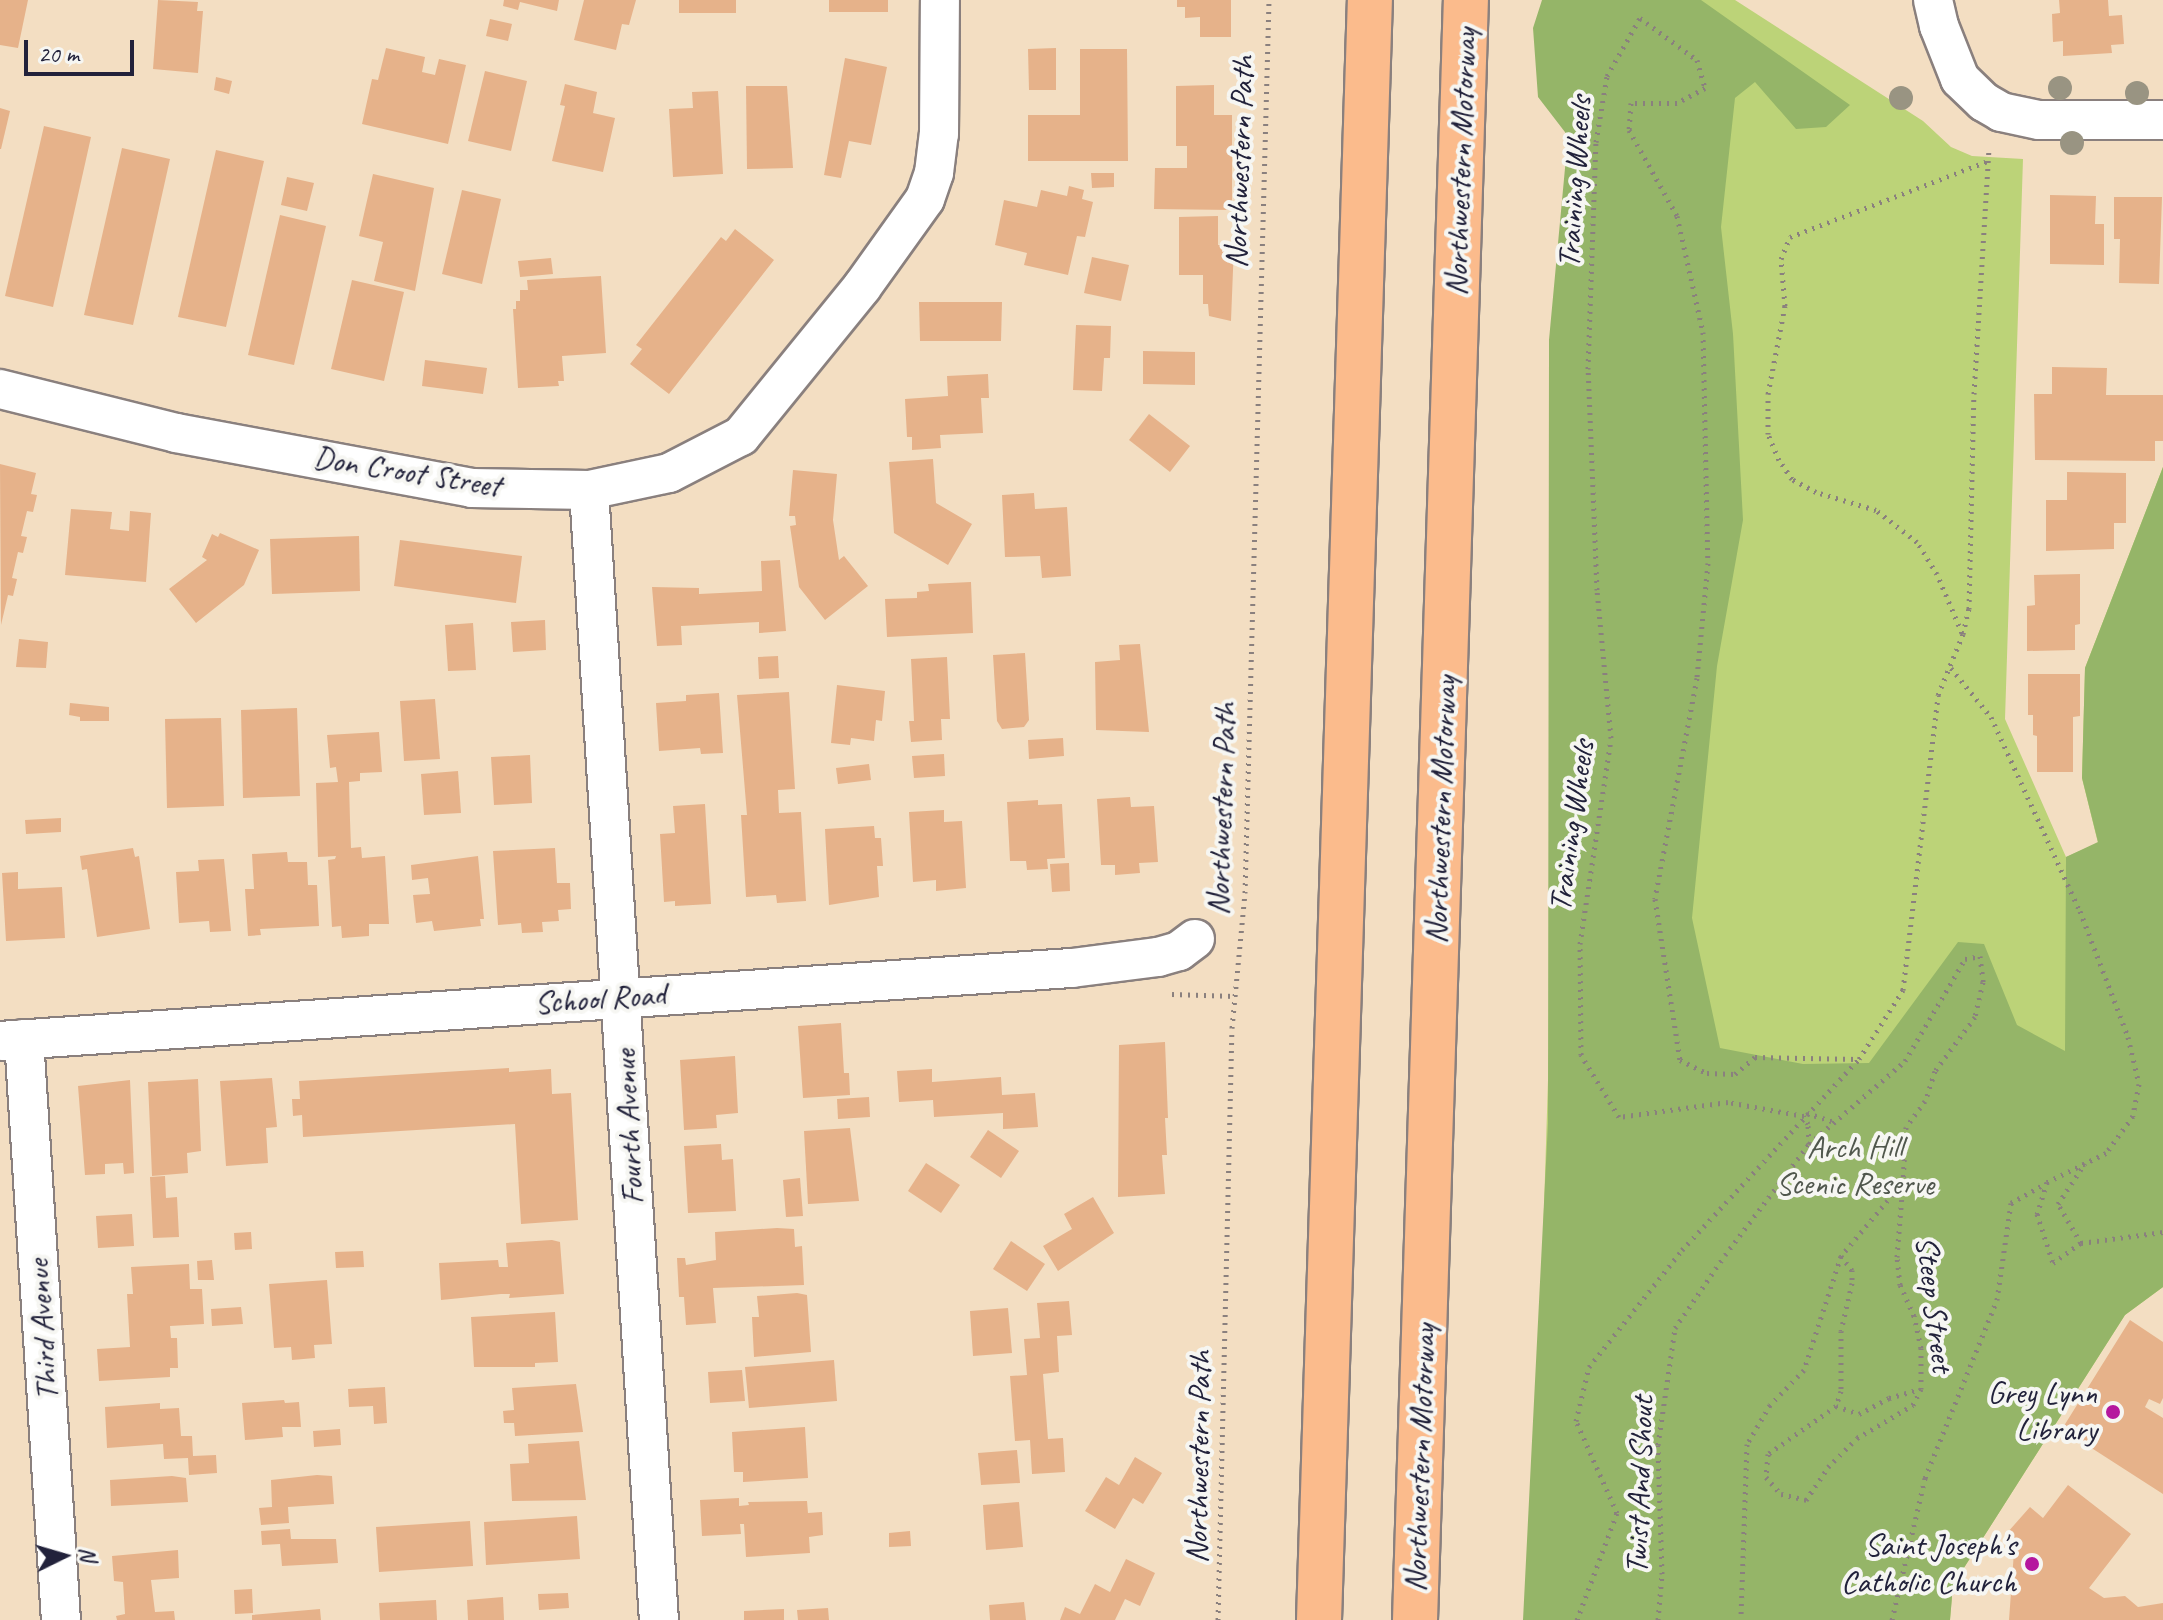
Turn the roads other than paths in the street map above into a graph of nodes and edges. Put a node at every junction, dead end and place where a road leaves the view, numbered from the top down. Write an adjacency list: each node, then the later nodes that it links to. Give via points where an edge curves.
1 (940, 0): 7 (street, Don Croot Street, via 938,152 925,199 911,223 741,436 669,473)
2 (1370, 0): 13 (highway)
3 (1466, 0): 14 (highway, Northwestern Motorway)
4 (1933, 0): 5 (street, via 1960,79 2001,112 2039,120)
5 (2163, 120)
6 (0, 389): 7 (street, Don Croot Street, via 176,433 472,488)
7 (589, 490): 9 (street, Fourth Avenue)
8 (1195, 939): 9 (street, School Road, via 1179,951 1120,963)
9 (621, 998): 10 (street, School Road); 12 (street, Fourth Avenue)
10 (12, 1040): 11 (street, Third Avenue)
11 (61, 1620)
12 (659, 1620)
13 (1319, 1620)
14 (1415, 1620)

